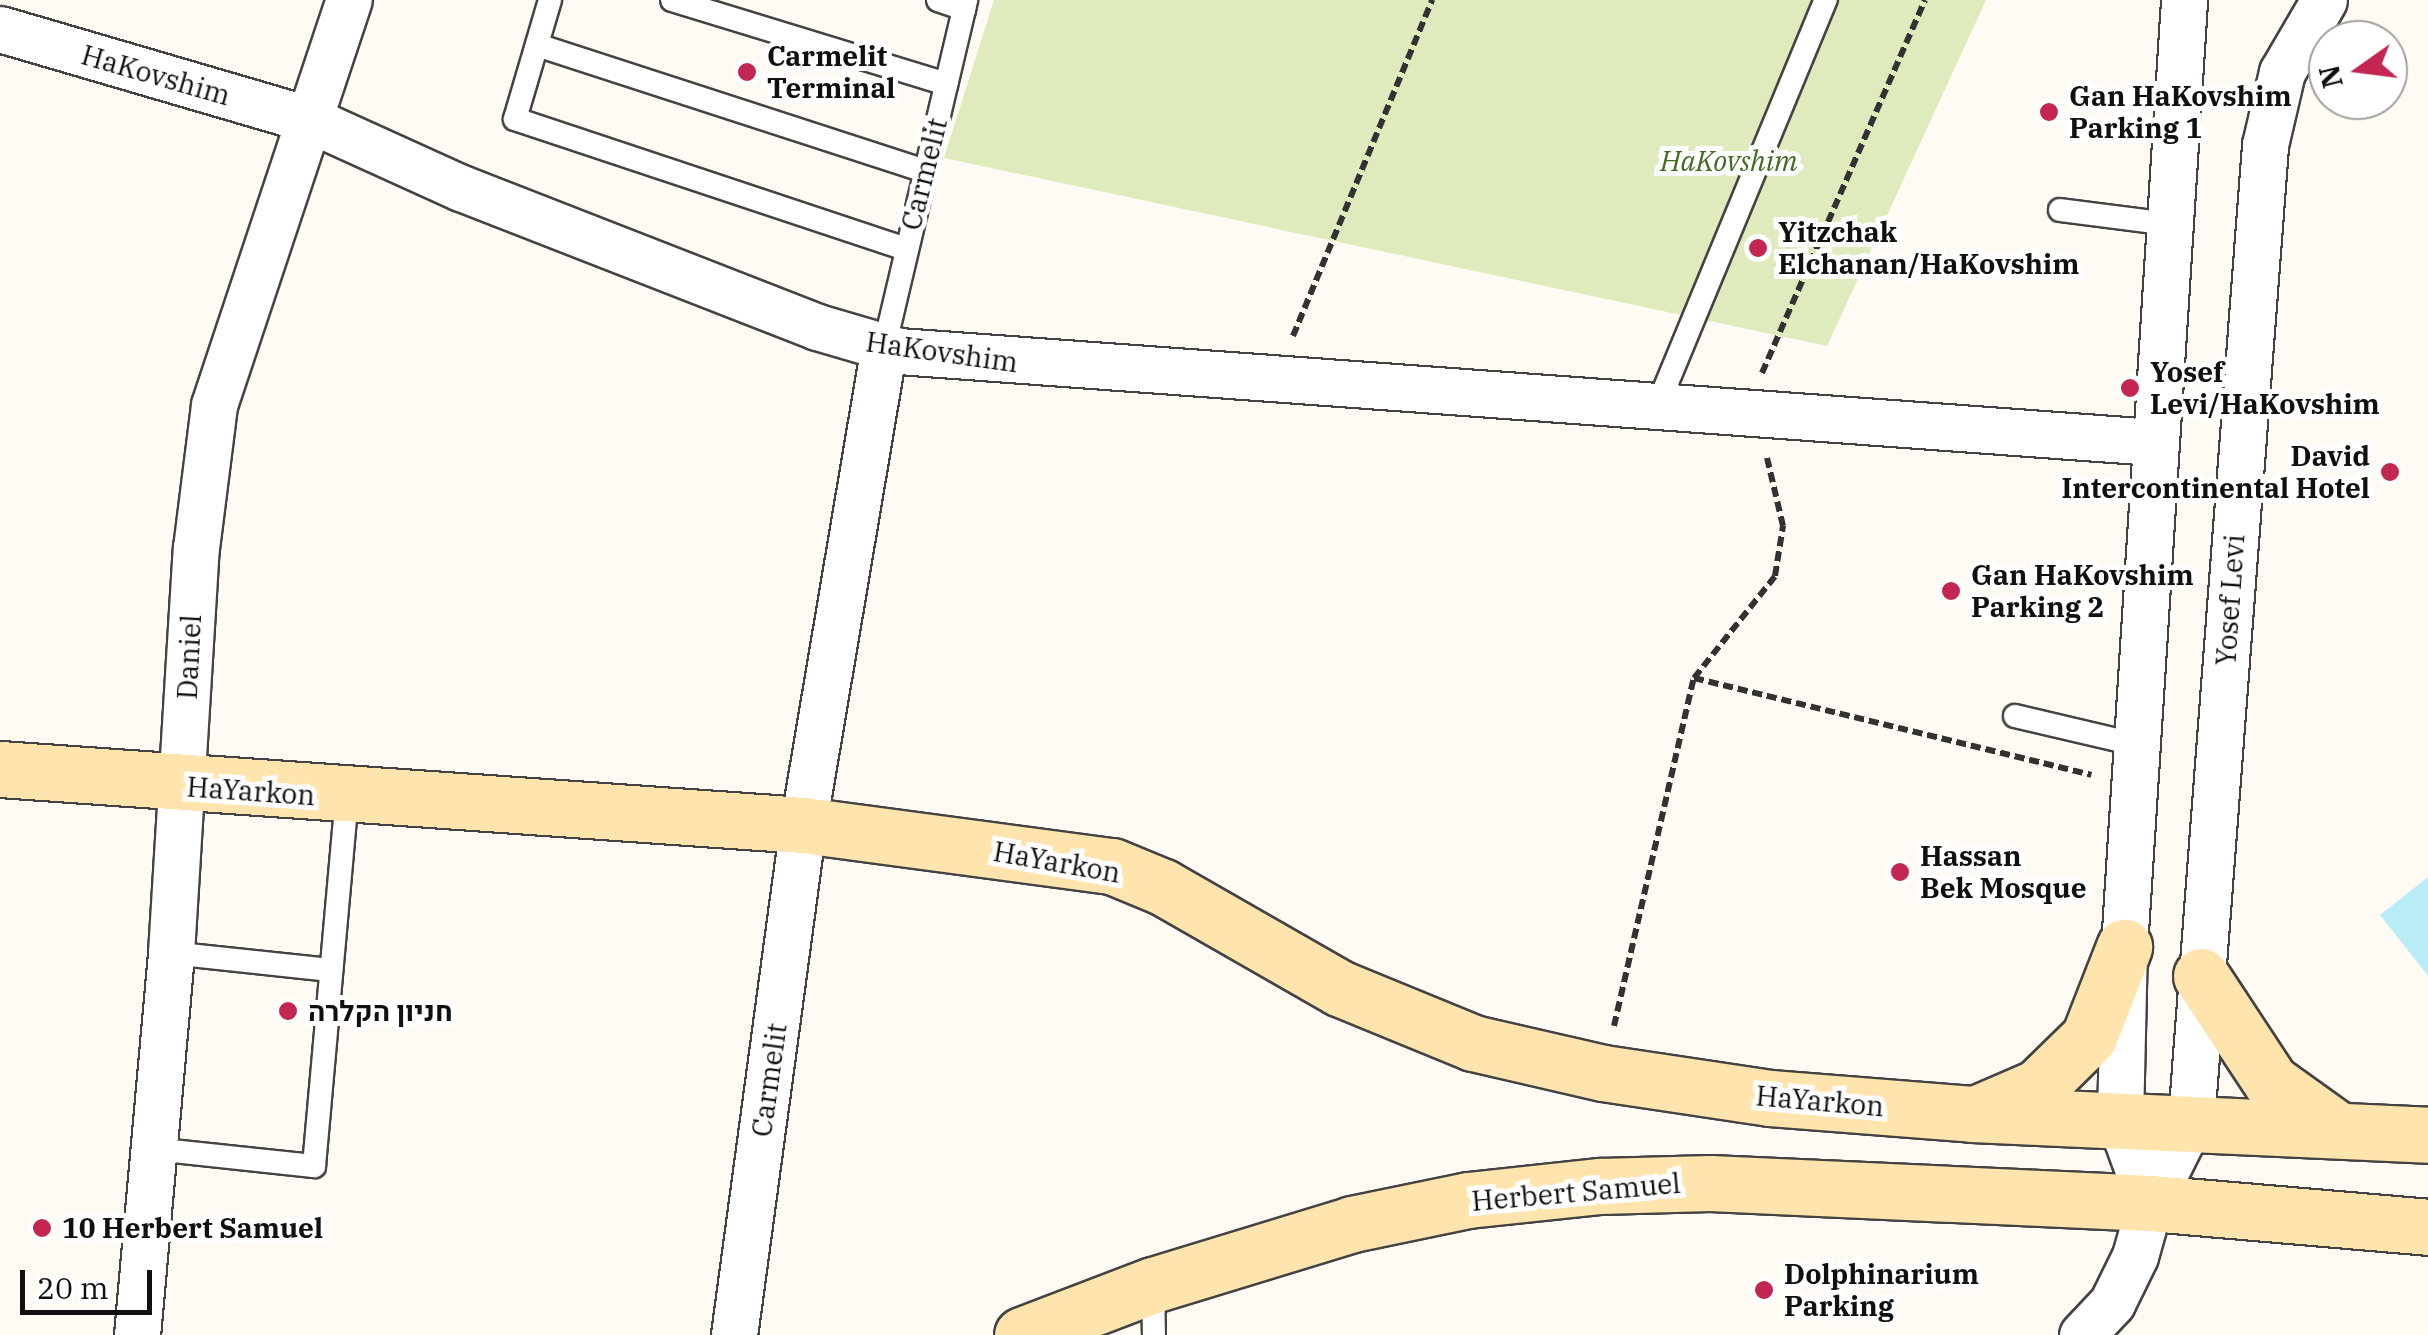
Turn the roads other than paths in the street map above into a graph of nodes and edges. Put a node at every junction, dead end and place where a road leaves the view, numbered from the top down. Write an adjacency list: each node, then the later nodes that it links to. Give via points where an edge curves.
1 (349, 0): 12 (street, Daniel)
2 (550, 0): 10 (lane)
3 (672, 0): 11 (lane)
4 (938, 0): 8 (lane)
5 (1826, 0): 18 (lane)
6 (2184, 0): 15 (street)
7 (2324, 0): 29 (street, Yosef Levi, via 2282,72 2266,145)
8 (966, 4): 11 (lane, Carmelit)
9 (0, 29): 12 (street, HaKovshim)
10 (537, 45): 13 (lane); 16 (lane, via 515,119)
11 (946, 84): 13 (lane, Carmelit)
12 (311, 120): 17 (street, HaKovshim, via 461,188); 23 (street, Daniel, via 214,405 196,548)
13 (925, 170): 16 (lane, Carmelit)
14 (2060, 210): 15 (lane)
15 (2169, 224): 19 (street)
16 (906, 249): 17 (lane, Carmelit)
17 (885, 340): 18 (lane, HaKovshim); 18 (street, HaKovshim, via 982,361); 25 (street, Carmelit)
18 (1660, 400): 19 (street, HaKovshim)
19 (2154, 434): 21 (street)
20 (2014, 716): 21 (lane)
21 (2132, 764): 26 (street)
22 (0, 770): 23 (main road, HaYarkon)
23 (182, 786): 24 (main road, HaYarkon); 27 (street, Daniel)
24 (346, 798): 25 (main road, HaYarkon); 28 (lane)
25 (804, 825): 30 (main road, HaYarkon, via 1112,866 1163,887 1339,988 1473,1042 1604,1073 1770,1098); 40 (street, Carmelit)
26 (2124, 947): 30 (main road, via 2089,1037 2038,1087); 31 (street)
27 (171, 953): 28 (lane); 35 (street, Daniel)
28 (331, 970): 35 (lane, via 314,1166)
29 (2201, 976): 32 (street, Yosef Levi); 33 (main road, via 2271,1082)
30 (1972, 1114): 31 (main road, HaYarkon)
31 (2120, 1121): 32 (main road, HaYarkon); 36 (street)
32 (2191, 1121): 33 (main road, HaYarkon); 36 (street, Yosef Levi)
33 (2335, 1128): 34 (main road, HaYarkon)
34 (2428, 1135)
35 (154, 1150): 39 (street, Daniel)
36 (2150, 1203): 37 (main road, Herbert Samuel); 38 (main road, Herbert Samuel, via 1710,1183 1468,1200 1352,1224); 42 (street, Yosef Levi, via 2136,1256 2112,1302)
37 (2428, 1227)
38 (1154, 1310): 41 (main road, Herbert Samuel)
39 (137, 1335)
40 (734, 1335)
41 (1022, 1335)
42 (2082, 1335)

